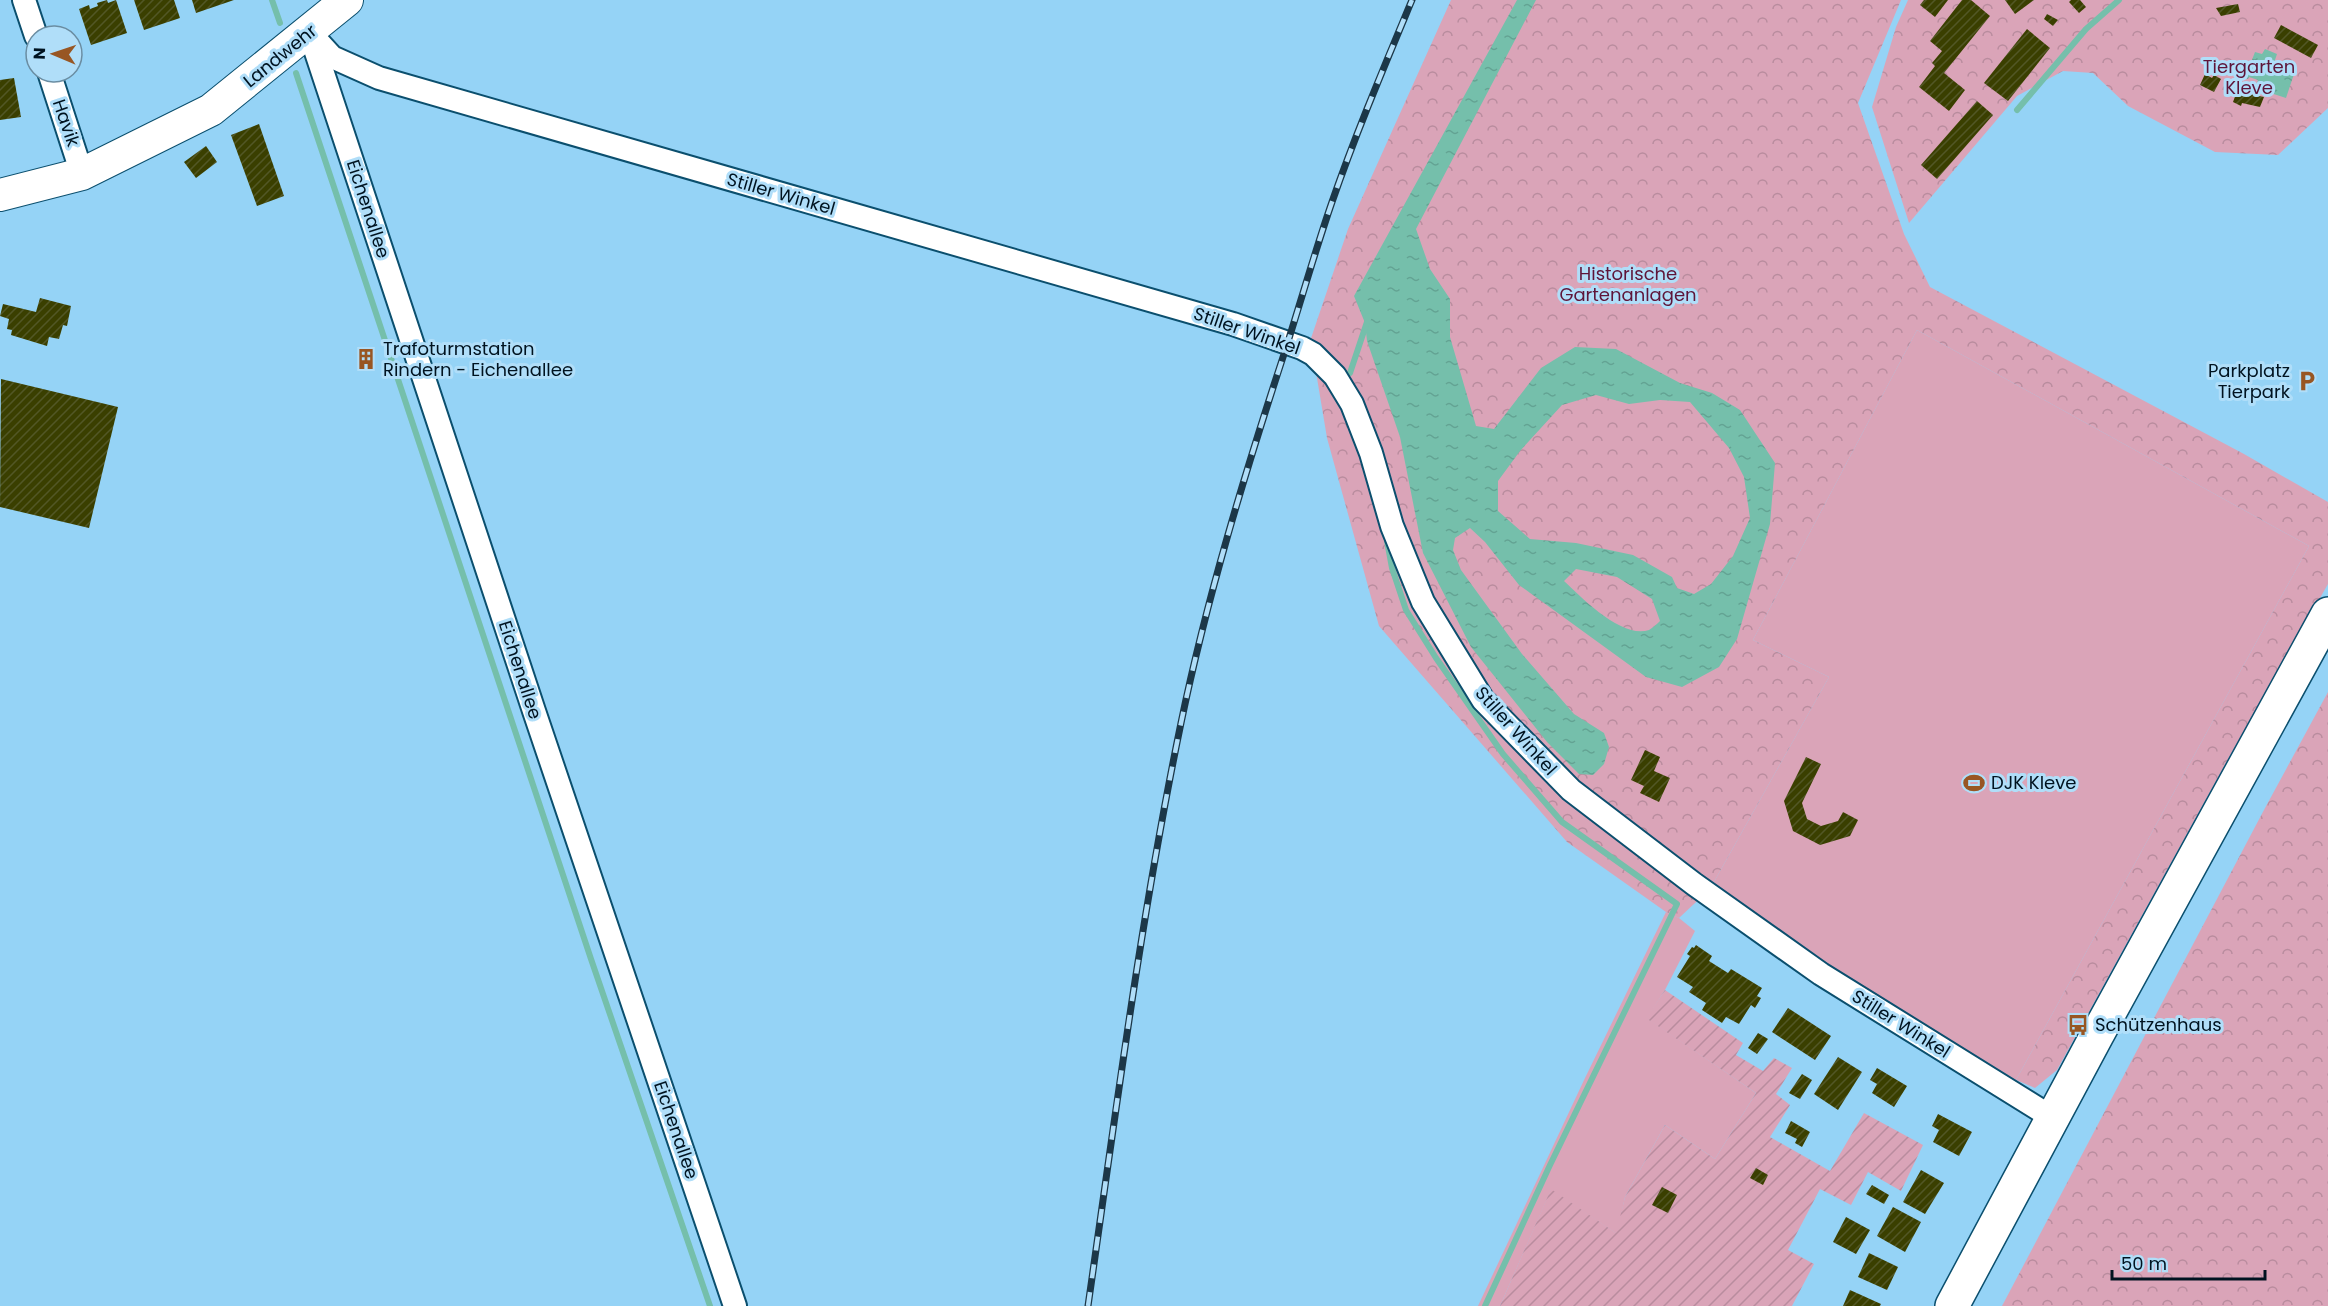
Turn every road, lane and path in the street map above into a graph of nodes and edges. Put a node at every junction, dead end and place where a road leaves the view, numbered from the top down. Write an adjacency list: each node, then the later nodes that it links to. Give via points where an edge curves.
1 (24, 0): 3 (street)
2 (347, 0): 4 (main road, Landwehr)
3 (32, 24)
4 (310, 33): 6 (main road, Landwehr, via 211,110); 9 (street, Stiller Winkel, via 332,57 379,78 1233,324 1313,354 1335,376 1352,404 1392,526 1423,602 1491,709 1571,790 1694,884 1821,974); 10 (street, Eichenallee)
5 (53, 84): 6 (street, Havik)
6 (81, 174): 7 (main road, Landwehr)
7 (0, 195)
8 (2328, 615): 9 (main road)
9 (2053, 1118): 11 (main road)
10 (735, 1306)
11 (1952, 1306)

